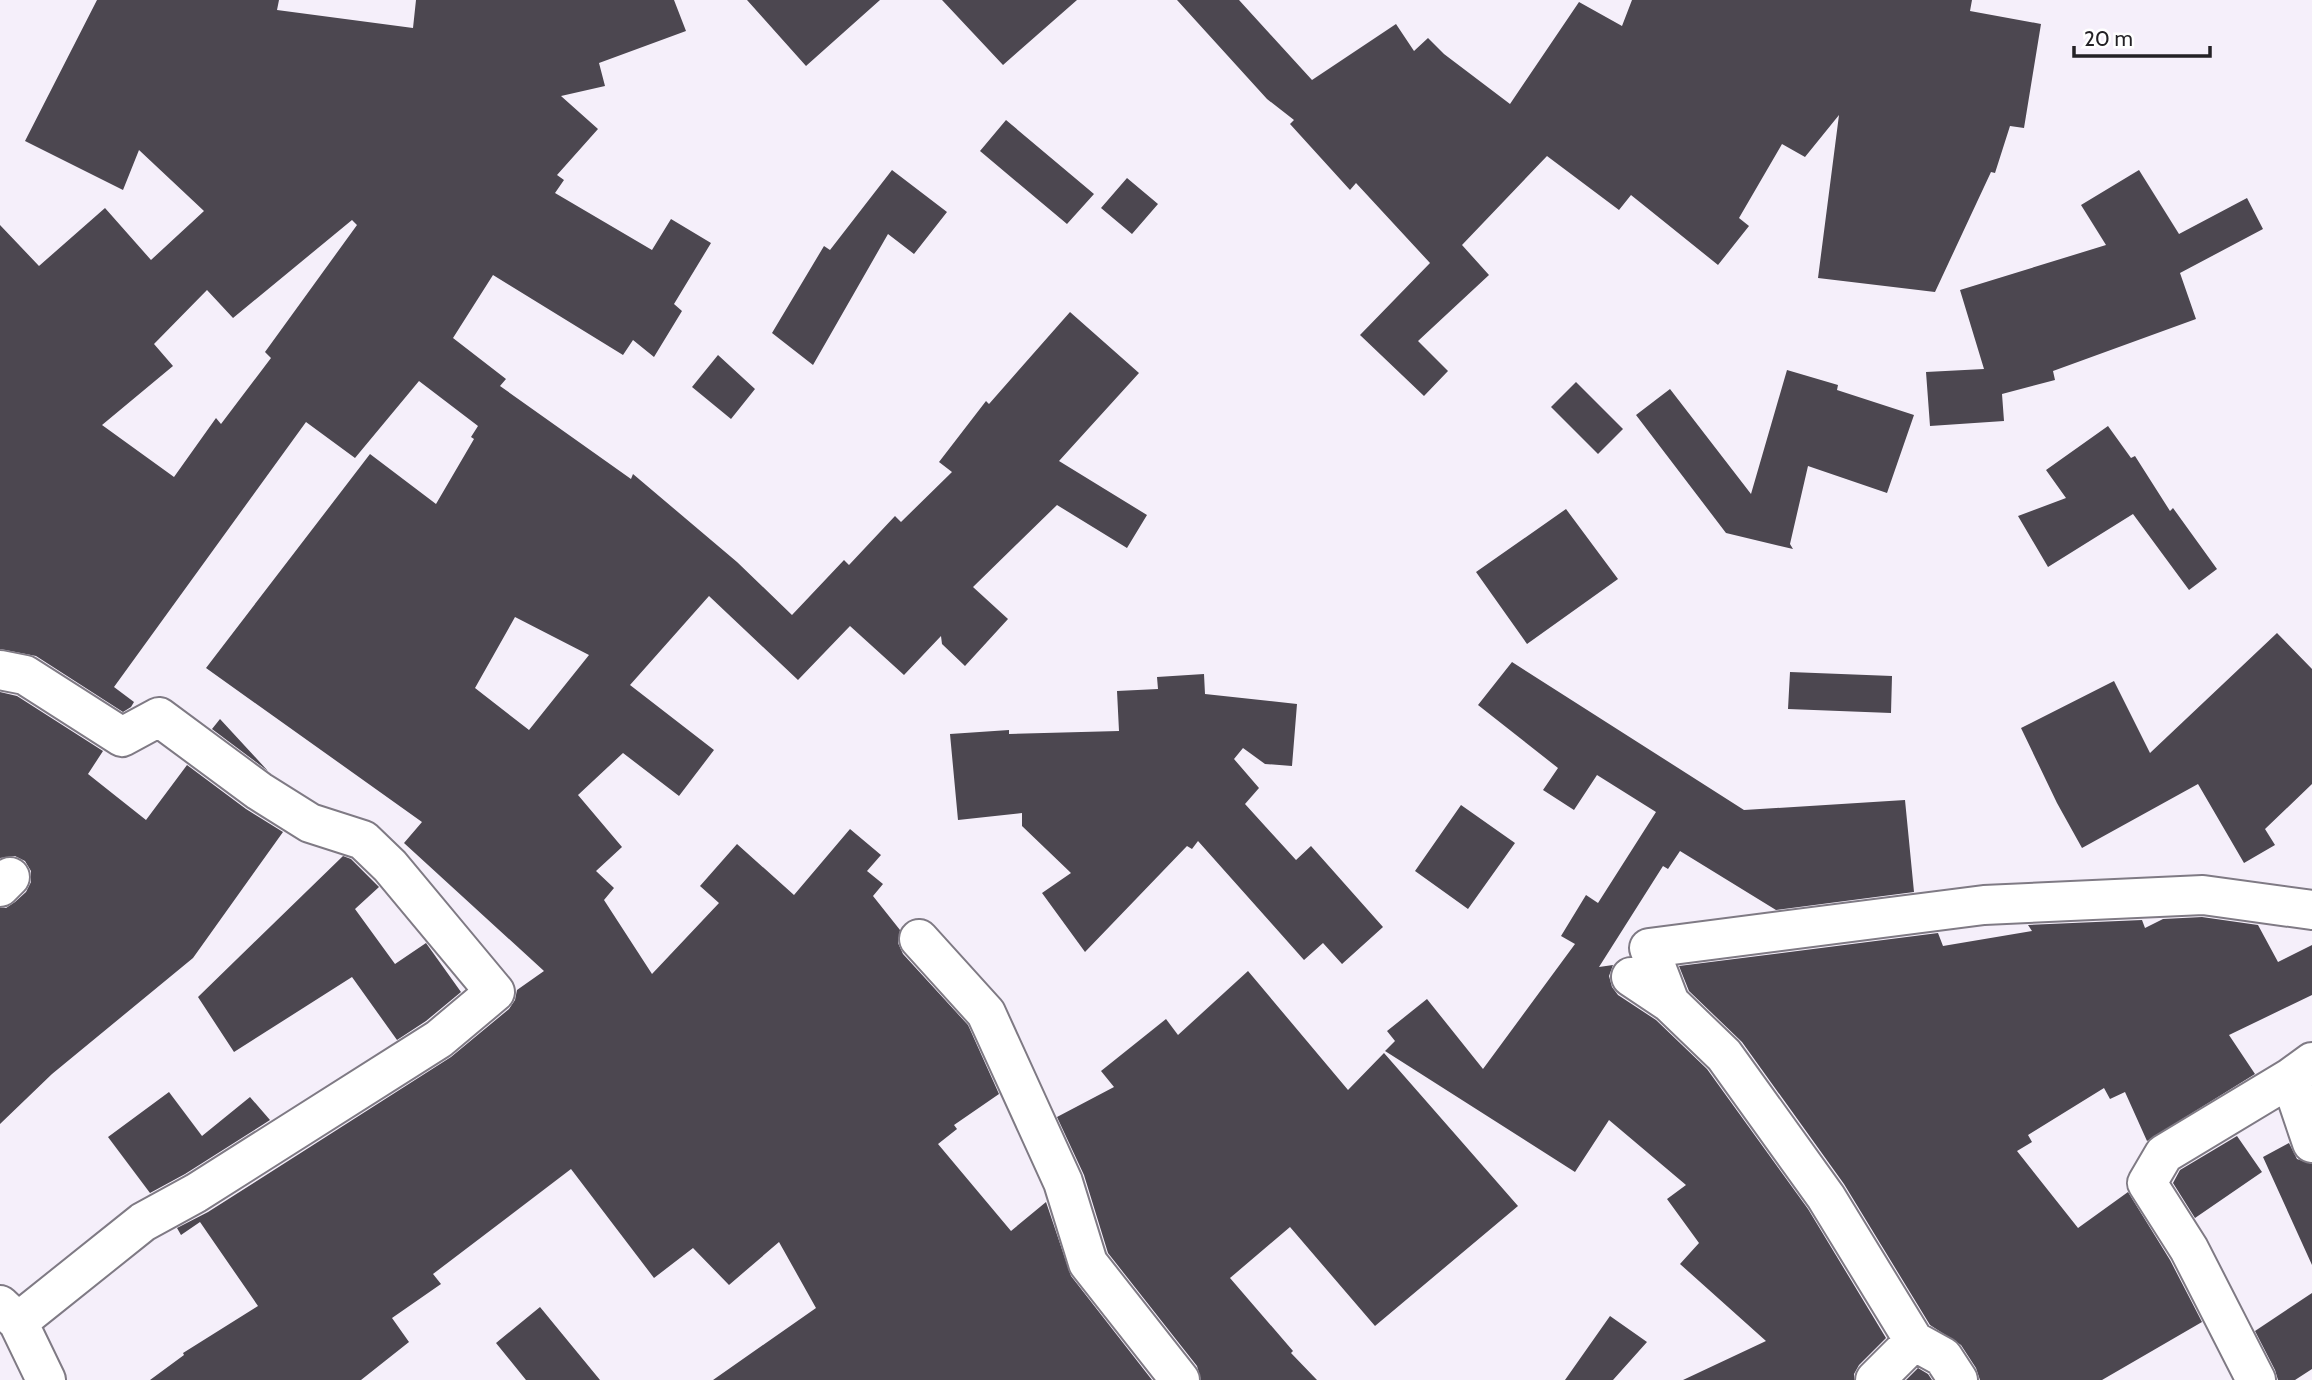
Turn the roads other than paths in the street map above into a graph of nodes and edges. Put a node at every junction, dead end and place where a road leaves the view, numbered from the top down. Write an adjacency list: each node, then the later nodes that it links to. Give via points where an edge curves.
1 (0, 670): 8 (street, via 25,675 122,737 159,717 310,823 363,840 495,992 439,1039 196,1194 143,1222)
2 (2312, 910): 5 (street, via 2203,895 1984,905 1649,948)
3 (919, 939): 11 (street, via 986,1013 1063,1182 1088,1263)
4 (1631, 976): 5 (street)
5 (1670, 1003): 9 (street, via 1724,1055 1811,1175)
6 (2301, 1070): 7 (street); 14 (street, via 2164,1154 2147,1183 2189,1249)
7 (2312, 1143)
8 (9, 1314): 10 (street)
9 (1914, 1341): 12 (street); 13 (street, via 1943,1357)
10 (46, 1380)
11 (1180, 1380)
12 (1875, 1380)
13 (1958, 1380)
14 (2256, 1380)

